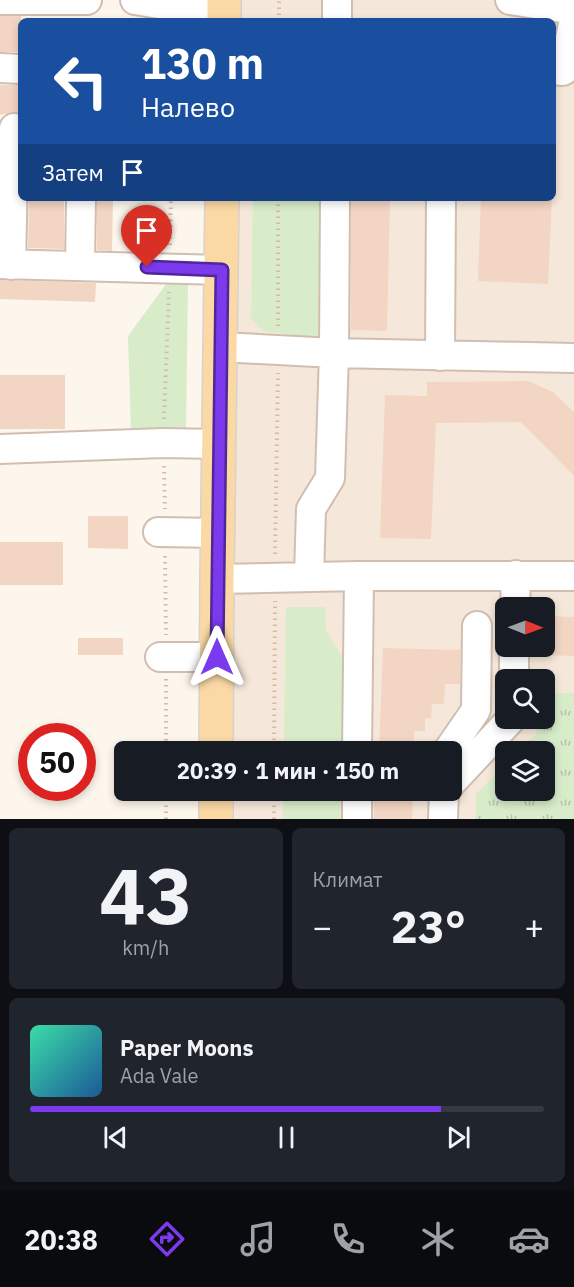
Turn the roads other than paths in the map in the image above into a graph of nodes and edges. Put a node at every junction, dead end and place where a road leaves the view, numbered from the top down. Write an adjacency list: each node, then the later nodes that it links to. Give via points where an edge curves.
1 (0, 0): 2 (lane)
2 (34, 0): 3 (lane)
3 (87, 0)
4 (135, 0): 7 (lane, via 177,8)
5 (337, 0): 9 (lane)
6 (510, 0): 8 (lane)
7 (224, 10)
8 (574, 10)
9 (337, 18)
10 (574, 20): 13 (lane, via 563,71)
11 (0, 68): 12 (lane)
12 (18, 69)
13 (556, 70)
14 (14, 128): 19 (lane)
15 (81, 201): 20 (lane)
16 (222, 201): 21 (main road)
17 (334, 201): 23 (lane)
18 (441, 201): 24 (lane)
19 (5, 265): 20 (lane)
20 (80, 266): 21 (lane)
21 (222, 270): 22 (main road)
22 (221, 347): 23 (lane); 26 (main road)
23 (334, 353): 24 (lane); 31 (lane, via 330,478 310,509)
24 (440, 356): 25 (lane)
25 (574, 358)
26 (218, 444): 27 (lane); 29 (main road)
27 (0, 449)
28 (161, 532): 29 (lane)
29 (218, 533): 34 (main road)
30 (516, 574): 32 (lane); 33 (lane); 35 (lane)
31 (309, 576): 32 (lane); 34 (lane)
32 (359, 576): 41 (lane)
33 (574, 576)
34 (217, 579): 38 (main road)
35 (515, 597)
36 (477, 626): 42 (lane, via 476,710)
37 (163, 657): 38 (lane)
38 (217, 657): 40 (main road)
39 (503, 729): 43 (lane)
40 (216, 741)
41 (357, 741)
42 (455, 741)
43 (462, 772)
44 (206, 801): 47 (main road)
45 (357, 801): 48 (lane)
46 (444, 801): 49 (lane)
47 (216, 819)
48 (357, 819)
49 (443, 819)

